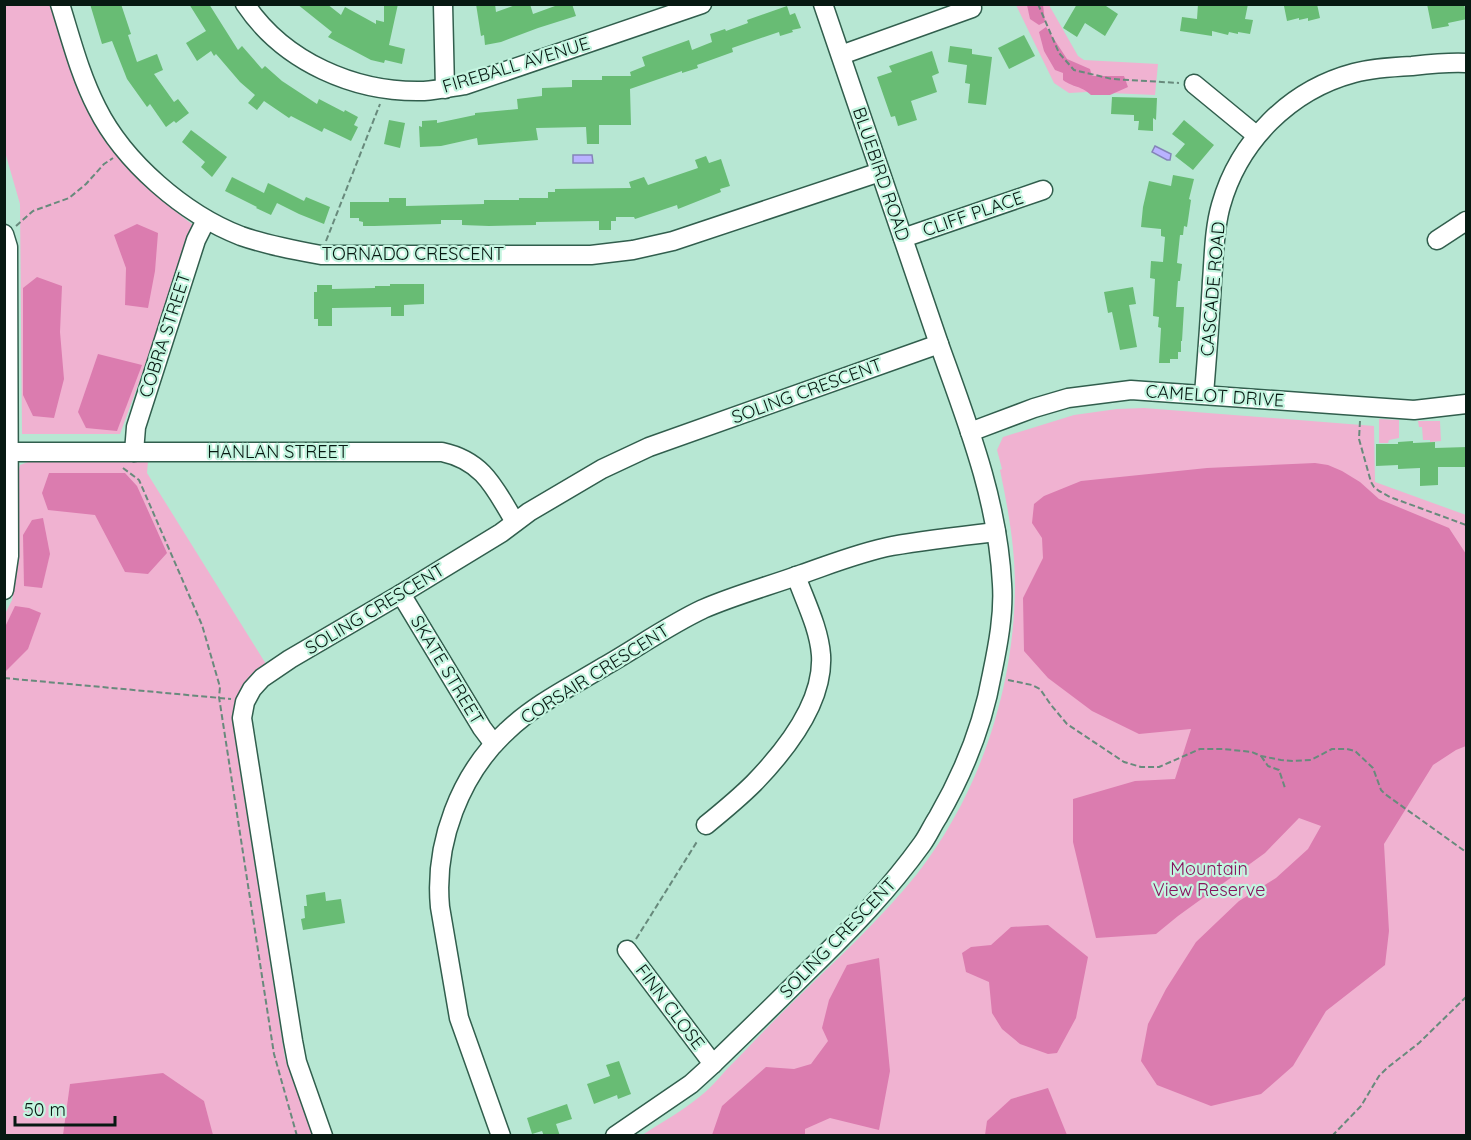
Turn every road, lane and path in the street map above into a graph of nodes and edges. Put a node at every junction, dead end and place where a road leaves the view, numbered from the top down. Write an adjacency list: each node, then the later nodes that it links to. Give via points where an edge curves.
1 (60, 4): 14 (street, TORNADO CRESCENT, via 97,108)
2 (245, 4): 11 (street, FIREBALL AVENUE, via 268,32 305,60 353,82)
3 (443, 4): 12 (street)
4 (702, 4): 12 (street, FIREBALL AVENUE)
5 (823, 4): 8 (street, BLUEBIRD ROAD)
6 (1038, 4): 10 (path, via 1059,53 1074,70 1112,79)
7 (972, 8): 8 (street)
8 (841, 55): 15 (street, BLUEBIRD ROAD)
9 (1467, 63): 13 (street, CASCADE ROAD, via 1382,68 1341,77 1296,100)
10 (1194, 84): 13 (street)
11 (386, 89): 12 (street, FIREBALL AVENUE); 22 (path)
12 (445, 89)
13 (1256, 135): 24 (street, CASCADE ROAD, via 1230,180 1217,220)
14 (124, 148): 17 (street, TORNADO CRESCENT, via 153,180); 19 (path, via 69,198 33,211)
15 (880, 172): 20 (street, BLUEBIRD ROAD); 22 (street, TORNADO CRESCENT, via 673,241 633,250 591,255)
16 (1042, 190): 20 (street, CLIFF PLACE)
17 (206, 220): 22 (street, TORNADO CRESCENT, via 241,236); 30 (street, COBRA STREET, via 196,240 136,427)
18 (1467, 220): 21 (street)
19 (5, 235): 28 (street)
20 (903, 238): 23 (street, BLUEBIRD ROAD)
21 (1437, 240)
22 (321, 255)
23 (939, 344): 27 (street, SOLING CRESCENT); 31 (street, SOLING CRESCENT, via 636,452)
24 (1204, 394): 26 (street, CAMELOT DRIVE); 27 (street, CAMELOT DRIVE, via 1131,390 1068,398)
25 (1467, 404): 26 (street, CAMELOT DRIVE, via 1414,410)
26 (1360, 406): 32 (path, via 1359,439 1374,487 1390,497)
27 (970, 432): 33 (street, SOLING CRESCENT)
28 (9, 452): 29 (street, HANLAN STREET); 35 (street, via 9,556)
29 (114, 452): 30 (street, HANLAN STREET); 39 (path, via 117,463 139,480 202,625 220,687)
30 (134, 452): 31 (street, HANLAN STREET, via 442,452 464,459 484,474)
31 (515, 522): 36 (street, SOLING CRESCENT)
32 (1467, 525)
33 (996, 532): 34 (street, CORSAIR CRESCENT, via 891,546); 37 (street, SOLING CRESCENT, via 1002,585 1000,636)
34 (796, 576): 41 (street, CORSAIR CRESCENT, via 713,605 680,622 534,709); 44 (street, via 820,646 815,694 775,760)
35 (4, 591)
36 (401, 594): 40 (street, SOLING CRESCENT, via 262,678); 41 (street, SKATE STREET)
37 (992, 676): 42 (path, via 1040,689 1067,724 1124,762 1159,766 1200,750 1223,749); 48 (street, SOLING CRESCENT, via 966,763 922,843 858,922)
38 (4, 678): 39 (path)
39 (219, 697): 40 (path); 49 (path, via 274,1054)
40 (245, 702): 50 (street, via 242,718 293,1041)
41 (494, 744): 51 (street, CORSAIR CRESCENT, via 466,784 450,820 439,891 456,1010)
42 (1261, 756): 43 (path, via 1268,766 1279,770); 45 (path, via 1302,761 1332,749 1355,751 1373,768 1385,794)
43 (1284, 788)
44 (706, 825): 46 (path)
45 (1467, 852)
46 (627, 950): 48 (street, FINN CLOSE)
47 (1467, 997): 53 (path, via 1379,1076 1361,1106)
48 (713, 1065): 52 (street, SOLING CRESCENT)
49 (297, 1136)
50 (323, 1136)
51 (501, 1136)
52 (615, 1136)
53 (1332, 1136)

